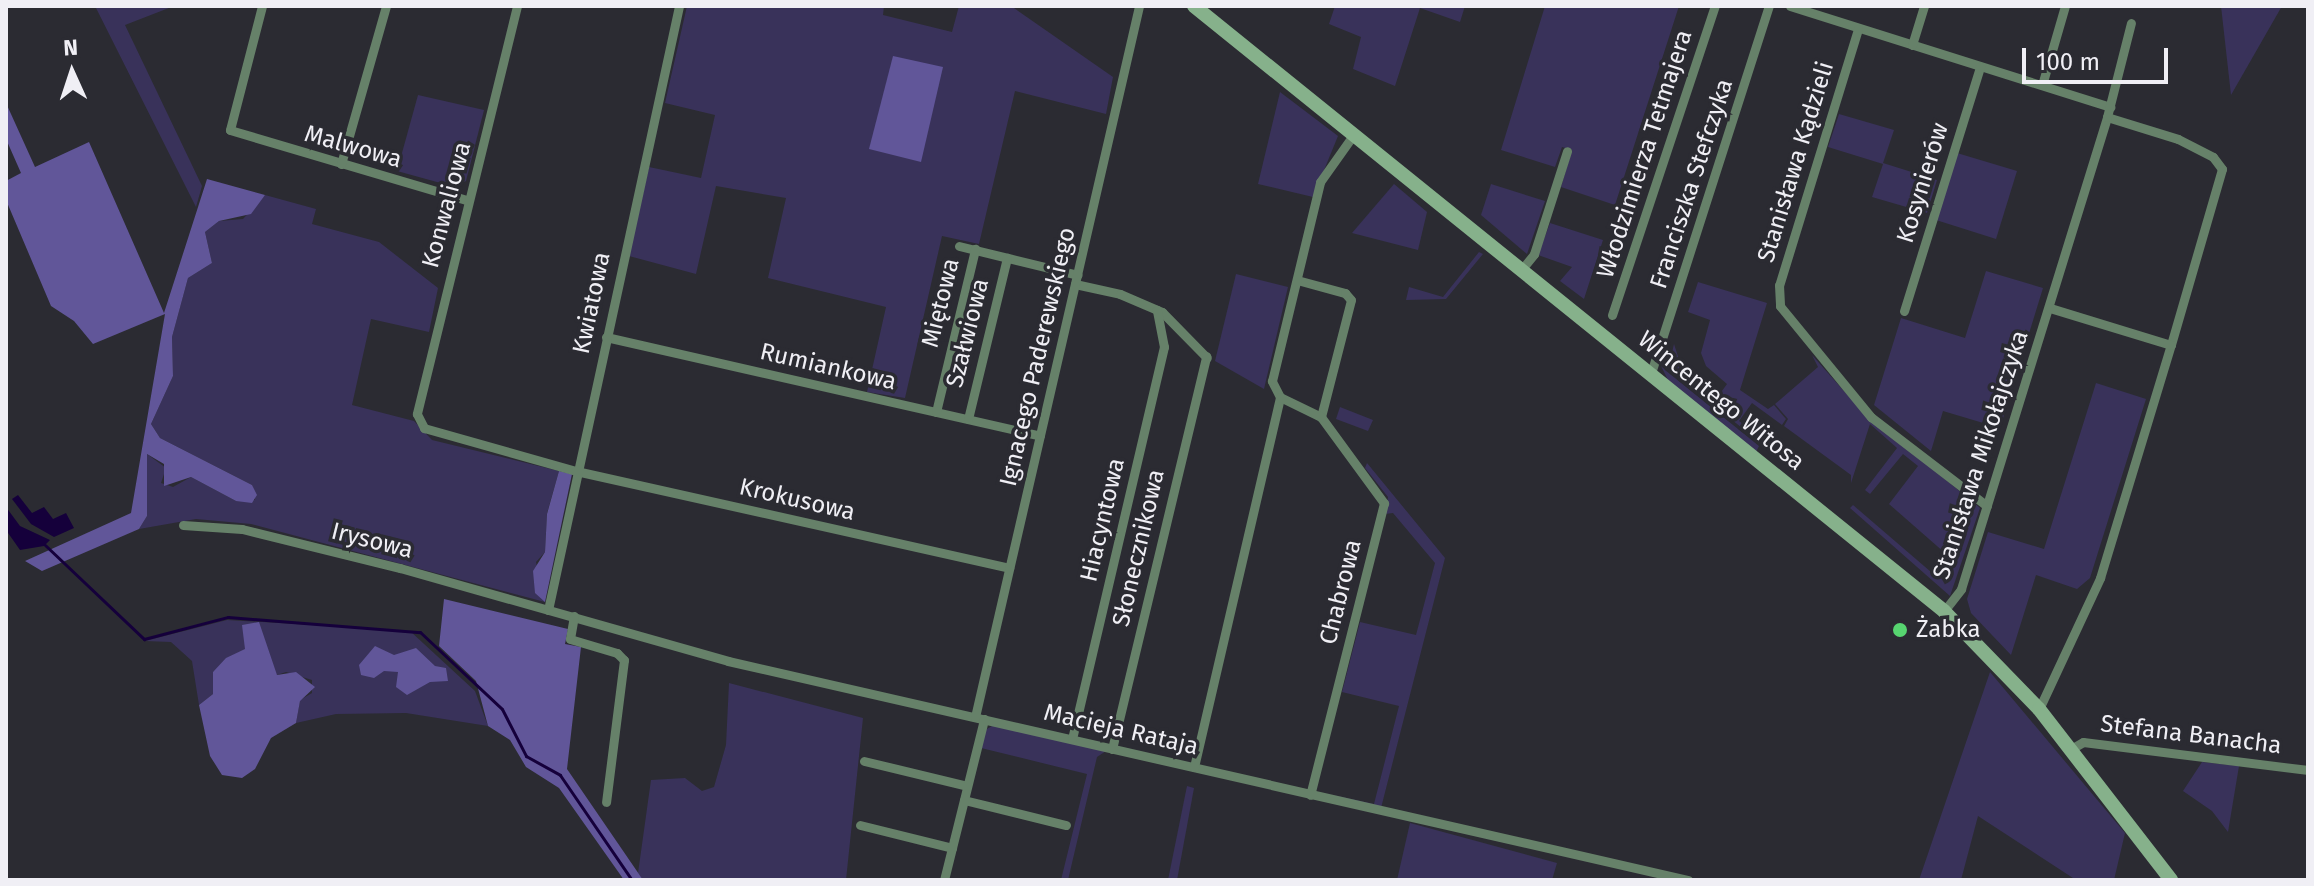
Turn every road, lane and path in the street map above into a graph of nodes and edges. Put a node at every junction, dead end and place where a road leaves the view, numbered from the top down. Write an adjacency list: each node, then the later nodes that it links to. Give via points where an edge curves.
1 (262, 6): 20 (street, Malwowa, via 230,130)
2 (386, 6): 20 (street)
3 (517, 6): 21 (street, Konwaliowa)
4 (679, 6): 32 (street, Kwiatowa)
5 (1139, 6): 26 (street, Ignacego Paderewskiego)
6 (1194, 6): 18 (street, Wincentego Witosa)
7 (1715, 6): 31 (street, Włodzimierza Tetmajera)
8 (1769, 6): 34 (street, Franciszka Stefczyka)
9 (1790, 6): 13 (street)
10 (1924, 6): 14 (street)
11 (2065, 6): 16 (street)
12 (2131, 23): 17 (street, Stanisława Mikołajczyka)
13 (1858, 29): 14 (street); 42 (street, Stanisława Kądzieli, via 1779,285 1780,306 1871,417)
14 (1912, 45): 15 (street)
15 (1980, 67): 16 (street); 30 (street, Kosynierów)
16 (2042, 85): 17 (street)
17 (2109, 112): 28 (street, Stanisława Mikołajczyka); 33 (street, via 2178,139 2213,157 2222,169)
18 (1354, 134): 25 (street, Wincentego Witosa); 27 (street, via 1320,182)
19 (1567, 151): 25 (street, via 1534,254)
20 (341, 164): 21 (street, Malwowa)
21 (467, 200): 37 (street, Konwaliowa)
22 (959, 246): 23 (street)
23 (975, 249): 24 (street); 36 (street, Miętowa)
24 (1007, 258): 26 (street); 39 (street, Szałwiowa)
25 (1522, 269): 34 (street, Wincentego Witosa)
26 (1076, 280): 29 (street); 40 (street, Ignacego Paderewskiego)
27 (1297, 280): 35 (street, via 1272,381); 38 (street, via 1345,293 1351,300)
28 (2050, 308): 33 (street, Stanisława Mikołajczyka); 42 (street, Stanisława Mikołajczyka)
29 (1157, 310): 50 (street, Hiacyntowa, via 1164,347); 51 (street, Słonecznikowa, via 1179,323 1208,358)
30 (1904, 311)
31 (1612, 315)
32 (606, 337): 36 (street, Rumiankowa); 41 (street, Kwiatowa)
33 (2171, 345): 48 (street, via 2100,578)
34 (1651, 373): 46 (street, Wincentego Witosa)
35 (1280, 397): 38 (street, Chabrowa); 54 (street)
36 (936, 412): 39 (street, Rumiankowa)
37 (417, 414): 41 (street, Krokusowa, via 424,428 437,436)
38 (1321, 417): 57 (street, Chabrowa, via 1384,503)
39 (968, 419): 40 (street, Rumiankowa)
40 (1040, 436): 44 (street, Ignacego Paderewskiego)
41 (576, 471): 44 (street, Krokusowa); 45 (street, Kwiatowa)
42 (1987, 506): 46 (street, Stanisława Mikołajczyka, via 1961,589)
43 (183, 525): 45 (street, Irysowa, via 242,529)
44 (1009, 568): 49 (street, Ignacego Paderewskiego)
45 (548, 610): 47 (street, Macieja Rataja)
46 (1944, 611): 48 (street, Wincentego Witosa)
47 (574, 616): 49 (street, Macieja Rataja, via 728,661); 59 (street, via 570,639 624,660)
48 (2039, 709): 52 (street, Wincentego Witosa)
49 (979, 718): 50 (street, Macieja Rataja); 56 (street, Ignacego Paderewskiego)
50 (1072, 739): 51 (street, Macieja Rataja)
51 (1112, 749): 54 (street, Macieja Rataja)
52 (2071, 749): 55 (street, Stefana Banacha, via 2083,742); 65 (street, Wincentego Witosa)
53 (864, 761): 56 (street)
54 (1194, 767): 57 (street, Macieja Rataja)
55 (2308, 770)
56 (967, 786): 58 (street, Ignacego Paderewskiego)
57 (1310, 795): 64 (street, Macieja Rataja)
58 (964, 800): 61 (street); 62 (street, Ignacego Paderewskiego)
59 (606, 802)
60 (860, 825): 62 (street)
61 (1066, 825)
62 (952, 848): 63 (street, Ignacego Paderewskiego)
63 (944, 880)
64 (1688, 880)
65 (2171, 880)

